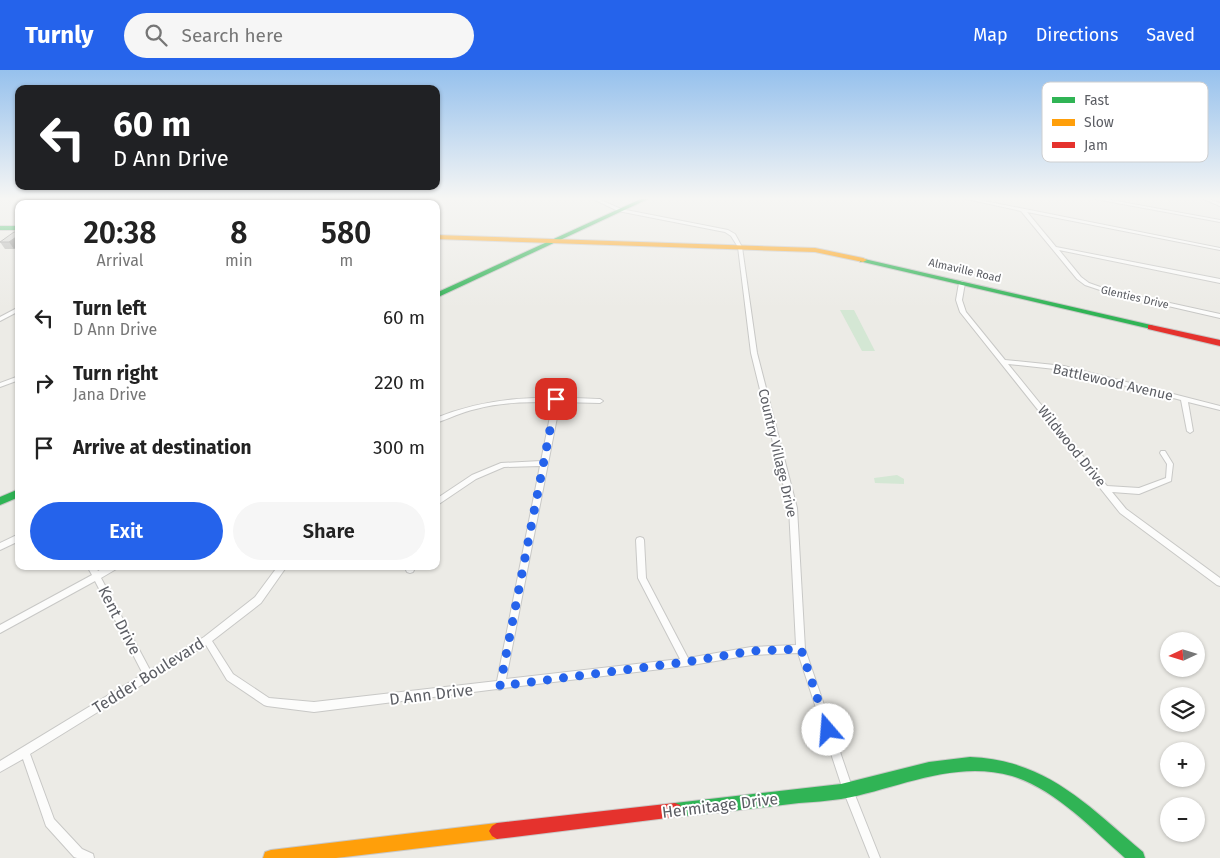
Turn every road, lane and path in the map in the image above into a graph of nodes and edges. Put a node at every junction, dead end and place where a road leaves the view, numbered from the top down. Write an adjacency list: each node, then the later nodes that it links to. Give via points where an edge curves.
1 (566, 235): 6 (street)
2 (732, 235): 7 (street)
3 (1043, 235): 8 (street, Glenties Drive)
4 (1148, 235): 9 (street)
5 (440, 237): 6 (street, Almaville Road)
6 (552, 241): 7 (street, Almaville Road); 12 (street)
7 (740, 246): 11 (street, Almaville Road, via 815,250); 42 (street, Country Village Drive, via 754,353 793,508)
8 (1054, 248): 10 (street); 14 (street, Glenties Drive, via 1079,278 1095,288)
9 (1220, 249)
10 (1220, 281)
11 (962, 282): 16 (street, Almaville Road); 17 (street, Wildwood Drive, via 959,300 963,312)
12 (440, 294)
13 (15, 311): 15 (street)
14 (1220, 316)
15 (0, 319)
16 (1220, 343)
17 (1004, 362): 21 (street, Battlewood Avenue, via 1064,368); 28 (street, Wildwood Drive)
18 (15, 379): 19 (street)
19 (0, 385)
20 (556, 399): 22 (street); 24 (street, via 497,401); 27 (street)
21 (1184, 399): 23 (street, Battlewood Avenue); 25 (street)
22 (600, 401)
23 (1220, 408)
24 (440, 419)
25 (1190, 431)
26 (1164, 453): 28 (street, via 1170,464 1169,480 1140,491)
27 (544, 463): 30 (street, via 503,464 474,477); 45 (street)
28 (1107, 489): 39 (street, Wildwood Drive, via 1123,511)
29 (15, 494): 31 (street)
30 (440, 500)
31 (0, 501)
32 (15, 540): 34 (street)
33 (640, 540): 43 (street, via 642,578)
34 (0, 547)
35 (93, 570): 38 (street, Kent Drive)
36 (108, 570): 38 (street)
37 (280, 570): 41 (street, Tedder Boulevard, via 258,600)
38 (97, 576): 40 (street); 44 (street, Kent Drive)
39 (1220, 582)
40 (0, 629)
41 (207, 640): 44 (street, Tedder Boulevard); 45 (street, D Ann Drive, via 230,677 267,702 314,707)
42 (801, 649): 43 (street, D Ann Drive, via 752,651); 48 (street, Country Village Drive)
43 (686, 662): 45 (street, D Ann Drive)
44 (148, 675): 46 (street, Tedder Boulevard)
45 (500, 686)
46 (25, 752): 47 (street, Tedder Boulevard); 50 (street, via 50,822 78,853)
47 (0, 767)
48 (848, 790): 49 (street, Hermitage Drive); 52 (street, Country Village Drive); 53 (street, Hermitage Drive, via 933,769 985,763 1012,768 1052,789)
49 (347, 853): 51 (street, Hermitage Drive)
50 (89, 858)
51 (271, 858)
52 (875, 858)
53 (1137, 858)

